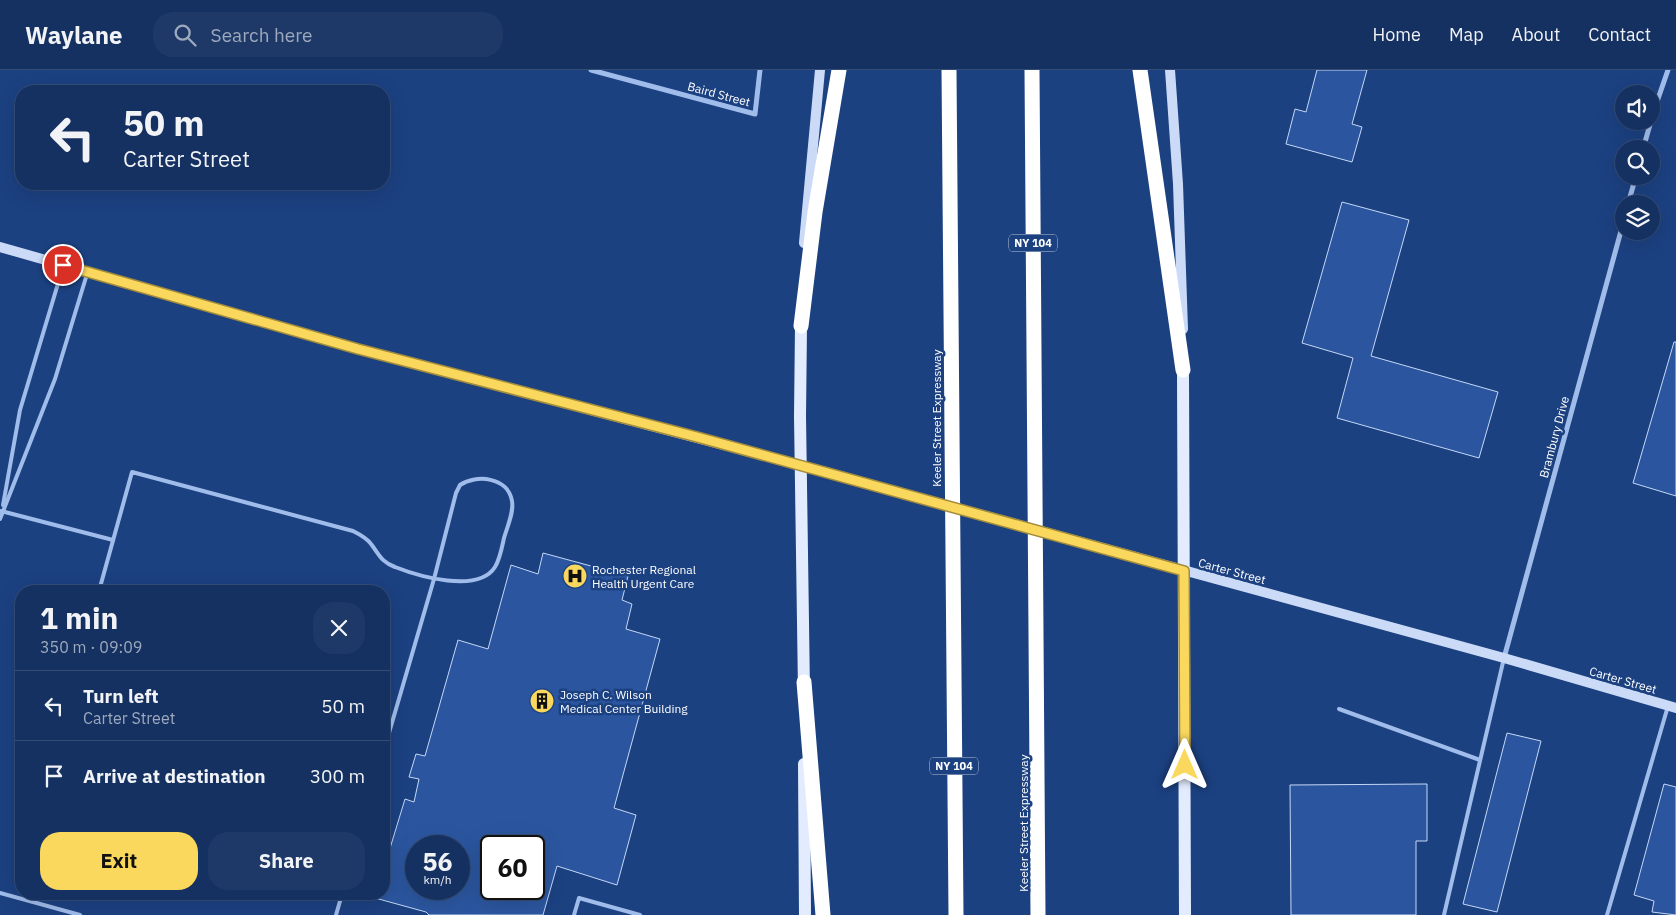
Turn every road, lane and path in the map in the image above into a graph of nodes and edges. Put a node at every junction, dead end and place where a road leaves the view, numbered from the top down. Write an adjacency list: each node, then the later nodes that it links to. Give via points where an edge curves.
1 (590, 70): 2 (street, Baird Street, via 754,114)
2 (760, 70)
3 (820, 70): 15 (main road, via 808,193)
4 (839, 70): 15 (highway, via 815,212)
5 (949, 70): 40 (highway, Keeler Street Expressway / NY 104)
6 (1032, 70): 41 (highway, Keeler Street Expressway / NY 104)
7 (1140, 70): 16 (highway)
8 (1170, 70): 16 (main road, via 1178,184)
9 (1668, 70): 10 (street)
10 (1660, 94)
11 (1619, 240): 24 (street, Brambury Drive)
12 (0, 247): 13 (main road, Carter Street)
13 (63, 265): 14 (main road, Carter Street); 18 (lane, via 20,410)
14 (88, 272): 17 (main road, Carter Street, via 367,352); 18 (lane, via 55,379)
15 (801, 326): 17 (main road)
16 (1184, 370): 21 (main road)
17 (800, 465): 21 (main road, Carter Street); 25 (main road)
18 (1, 511): 19 (lane); 20 (lane)
19 (0, 519)
20 (113, 540): 22 (lane, via 132,472 353,531 371,544 384,562); 23 (lane)
21 (1184, 571): 24 (main road, Carter Street); 42 (main road)
22 (434, 578): 22 (lane, via 478,580 494,568 512,510 512,500 499,484 476,478 460,485); 28 (lane)
23 (100, 585)
24 (1504, 658): 26 (main road, Carter Street); 29 (lane)
25 (804, 682): 38 (main road); 39 (highway)
26 (1672, 707): 44 (lane)
27 (1339, 709): 29 (lane)
28 (390, 729)
29 (1480, 760): 43 (lane)
30 (0, 893): 31 (lane)
31 (15, 897)
32 (25, 900): 34 (lane)
33 (340, 900): 35 (lane)
34 (78, 915)
35 (336, 915)
36 (574, 915): 37 (lane, via 579,898)
37 (640, 915)
38 (805, 915)
39 (822, 915)
40 (956, 915)
41 (1038, 915)
42 (1185, 915)
43 (1444, 915)
44 (1607, 915)

